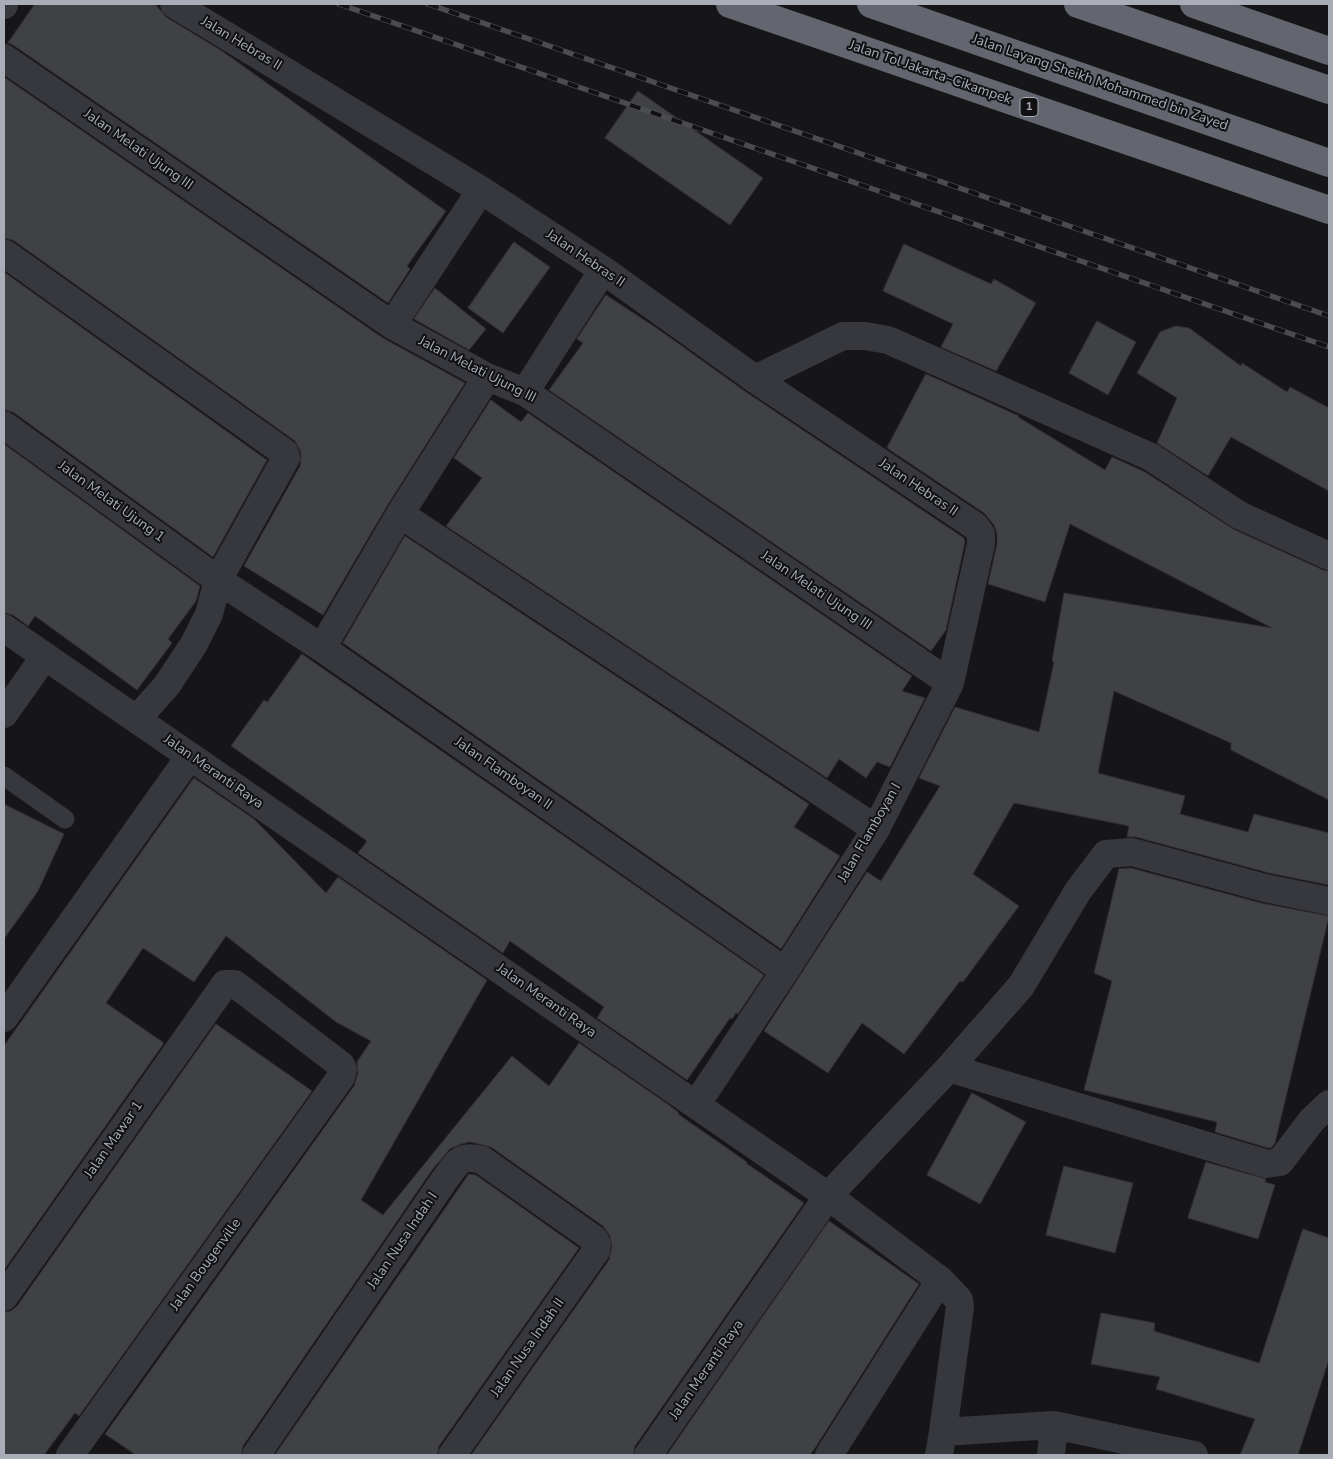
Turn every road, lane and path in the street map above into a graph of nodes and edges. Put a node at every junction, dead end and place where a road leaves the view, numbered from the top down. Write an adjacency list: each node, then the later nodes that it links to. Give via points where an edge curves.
1 (174, 4): 10 (street, Jalan Hebras II)
2 (730, 4): 11 (highway, Jalan Tol Jakarta–Cikampek / 1)
3 (871, 4): 9 (highway, Jalan Layang Sheikh Mohammed bin Zayed)
4 (1078, 4): 8 (highway)
5 (1194, 4): 6 (highway)
6 (1329, 51)
7 (4, 58): 14 (street, Jalan Melati Ujung III)
8 (1329, 90)
9 (1329, 163)
10 (481, 190): 13 (street, Jalan Hebras II); 14 (street)
11 (1329, 210)
12 (4, 252): 22 (street, via 285,453 286,458)
13 (603, 270): 16 (street, Jalan Hebras II); 17 (street)
14 (392, 325): 15 (street, Jalan Melati Ujung III)
15 (487, 377): 17 (street, Jalan Melati Ujung III); 19 (street)
16 (755, 379): 20 (street, Jalan Hebras II, via 975,526); 21 (street, via 843,336 888,340 1151,457 1239,515)
17 (525, 392): 26 (street, Jalan Melati Ujung III)
18 (4, 425): 22 (street, Jalan Melati Ujung 1)
19 (400, 514): 24 (street); 32 (street)
20 (981, 534): 26 (street, Jalan Flamboyan I)
21 (1329, 556)
22 (218, 580): 24 (street, Jalan Flamboyan II); 28 (street, via 210,614 194,644 166,685)
23 (4, 628): 25 (street, Jalan Meranti Raya)
24 (322, 648): 34 (street, Jalan Flamboyan II)
25 (45, 656): 27 (street); 28 (street, Jalan Meranti Raya)
26 (950, 683): 32 (street, Jalan Flamboyan I)
27 (4, 714)
28 (137, 719): 29 (street, Jalan Meranti Raya)
29 (190, 756): 36 (street); 39 (street, Jalan Meranti Raya)
30 (4, 776): 31 (lane)
31 (65, 819)
32 (876, 828): 34 (street, Jalan Flamboyan I)
33 (1329, 901): 37 (street, via 1264,888 1132,852 1106,854 1078,891 1021,986)
34 (785, 971): 39 (street, Jalan Flamboyan I)
35 (225, 984): 43 (street, Jalan Mawar 1); 46 (street, Jalan Bougenville, via 235,984 334,1059 341,1065 343,1074)
36 (4, 1018)
37 (948, 1068): 38 (street, via 1267,1164 1280,1162 1312,1120); 40 (street)
38 (1329, 1104)
39 (696, 1105): 40 (street, Jalan Meranti Raya)
40 (828, 1196): 42 (street); 49 (street, Jalan Meranti Raya)
41 (594, 1239): 47 (street, Jalan Nusa Indah I, via 482,1160 470,1157 459,1162); 48 (street, Jalan Nusa Indah II, via 596,1251)
42 (940, 1280): 45 (street, via 959,1300 960,1307); 50 (street)
43 (4, 1297)
44 (1054, 1425): 45 (street); 51 (street); 52 (street)
45 (941, 1444)
46 (70, 1455)
47 (256, 1455)
48 (452, 1455)
49 (648, 1455)
50 (829, 1455)
51 (1051, 1455)
52 (1194, 1455)

